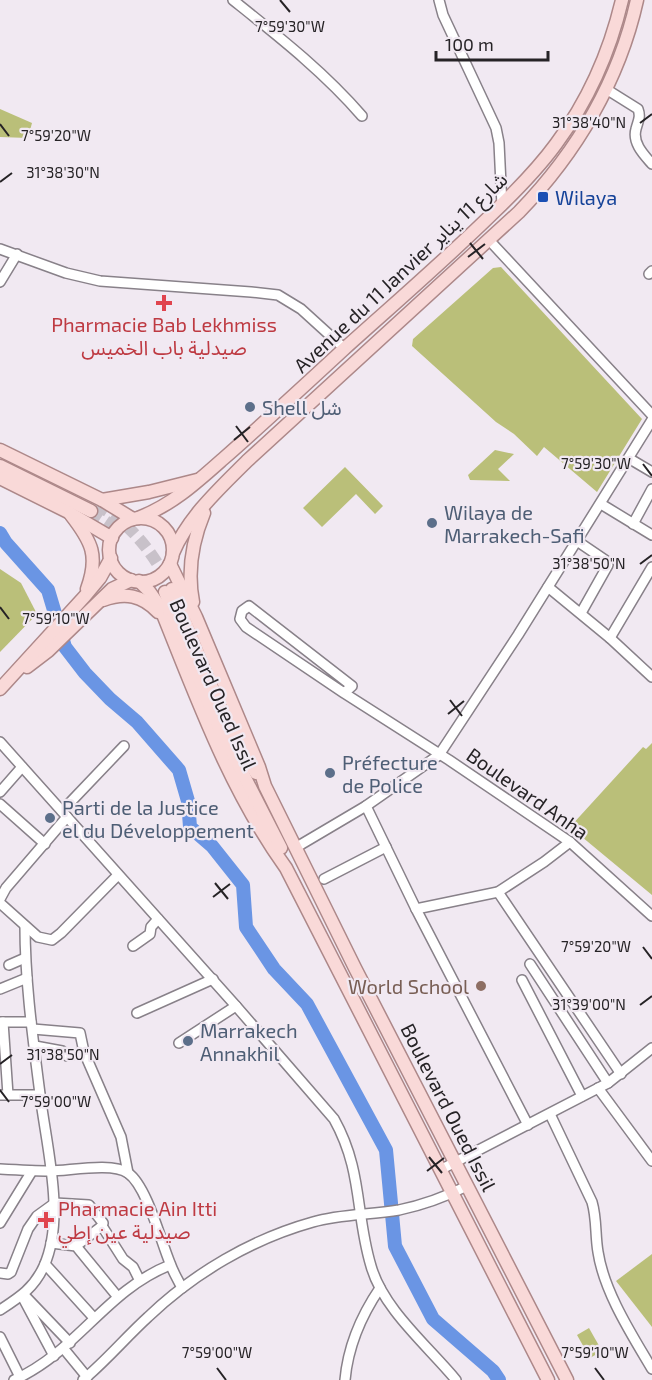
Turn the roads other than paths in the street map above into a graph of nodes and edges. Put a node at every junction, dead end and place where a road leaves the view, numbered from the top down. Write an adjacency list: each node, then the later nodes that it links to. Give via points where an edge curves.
1 (233, 0): 6 (street, via 278,35)
2 (439, 0): 8 (street, via 496,128)
3 (622, 0): 8 (main road, Avenue du 11 Janvier شارع 11 يناير, via 606,53 575,116 545,159)
4 (637, 0): 5 (main road, Avenue du 11 Janvier شارع 11 يناير)
5 (606, 89): 7 (street, via 638,110 635,140); 9 (main road, Avenue du 11 Janvier شارع 11 يناير, via 560,165 533,198)
6 (362, 116)
7 (652, 164)
8 (501, 206): 13 (main road, Avenue du 11 Janvier شارع 11 يناير)
9 (489, 240): 14 (street); 24 (main road, Avenue du 11 Janvier شارع 11 يناير, via 268,441)
10 (0, 249): 11 (street)
11 (17, 254): 12 (street); 13 (street, via 100,281 278,295 301,309)
12 (0, 282)
13 (345, 349): 22 (main road, Avenue du 11 Janvier شارع 11 يناير)
14 (652, 415)
15 (652, 420): 18 (street)
16 (0, 450): 26 (main road)
17 (0, 458): 26 (main road)
18 (630, 459): 20 (street); 25 (street)
19 (0, 466): 26 (main road)
20 (652, 472)
21 (0, 478): 27 (main road)
22 (201, 479): 26 (main road); 28 (main road, Avenue du 11 Janvier شارع 11 يناير, via 168,503)
23 (652, 489): 29 (street)
24 (210, 500): 34 (main road, Avenue du 11 Janvier شارع 11 يناير, via 182,534); 41 (main road, via 191,552 190,585)
25 (601, 504): 29 (street); 32 (street)
26 (97, 505): 28 (main road)
27 (68, 512): 31 (main road); 38 (main road, via 83,531 93,554)
28 (136, 519): 31 (main road, via 121,525); 34 (main road, via 152,520 164,527 171,539)
29 (633, 524): 30 (street)
30 (652, 535)
31 (112, 538): 33 (main road)
32 (577, 541): 37 (street); 40 (street, via 608,565)
33 (111, 558): 36 (main road, via 118,571); 38 (main road)
34 (171, 559): 36 (main road, via 157,577); 41 (main road, Boulevard Oued Issil)
35 (652, 567): 44 (street)
36 (135, 581): 39 (main road, via 112,589); 42 (main road, Boulevard Oued Issil, via 155,598)
37 (548, 587): 40 (street); 50 (street)
38 (85, 596): 43 (main road)
39 (97, 602): 42 (main road, via 119,595 134,596 148,602); 43 (main road)
40 (581, 613): 44 (street)
41 (196, 617): 52 (main road, Boulevard Oued Issil)
42 (165, 619): 61 (main road, Boulevard Oued Issil, via 203,716 259,825)
43 (70, 622): 46 (main road)
44 (610, 638): 45 (street)
45 (652, 676)
46 (0, 689)
47 (344, 693): 47 (street, Boulevard Anha, via 352,686 249,606 242,611 240,619 246,627); 50 (street, Boulevard Anha)
48 (0, 742): 51 (street)
49 (124, 746): 56 (street)
50 (439, 755): 55 (street); 57 (street, Boulevard Anha)
51 (22, 767): 53 (street); 56 (street)
52 (266, 786): 60 (main road, Boulevard Oued Issil); 61 (main road, Boulevard Oued Issil, via 238,744 169,590 202,689 279,843)
53 (0, 792)
54 (0, 804): 58 (street)
55 (366, 806): 59 (street); 60 (street)
56 (65, 814): 58 (street); 62 (street)
57 (570, 842): 64 (street); 67 (street, Boulevard Anha)
58 (45, 844): 65 (street, via 6,888)
59 (386, 847): 63 (street); 66 (street)
60 (295, 848): 95 (main road, Boulevard Oued Issil)
61 (286, 868): 97 (main road, Boulevard Oued Issil)
62 (118, 874): 68 (street); 69 (street, via 52,940 38,937)
63 (324, 879)
64 (498, 892): 66 (street); 86 (street)
65 (0, 901): 69 (street)
66 (416, 909): 93 (street)
67 (652, 916)
68 (158, 919): 70 (street, via 150,934); 75 (street)
69 (25, 926): 71 (street)
70 (133, 946)
71 (25, 958): 73 (street); 74 (street)
72 (530, 964): 87 (street)
73 (9, 965)
74 (27, 978): 77 (street); 81 (street)
75 (213, 980): 78 (street); 79 (street)
76 (522, 980): 91 (street)
77 (0, 989)
78 (236, 1006): 82 (street); 104 (street, via 334,1119 351,1154)
79 (138, 1013)
80 (2, 1022): 81 (street); 89 (street)
81 (32, 1026): 83 (street); 85 (street, via 80,1033)
82 (179, 1043)
83 (35, 1046): 85 (street, via 62,1051 67,1056); 90 (street)
84 (652, 1048): 86 (street)
85 (84, 1052): 100 (street, via 121,1137)
86 (621, 1074): 87 (street)
87 (608, 1083): 88 (street)
88 (598, 1088): 91 (street); 94 (street)
89 (4, 1095): 90 (street)
90 (40, 1095): 99 (street)
91 (582, 1096): 92 (street)
92 (550, 1114): 93 (street); 122 (street, via 592,1202 598,1252 611,1294)
93 (528, 1125): 95 (street)
94 (652, 1161)
95 (455, 1163): 97 (street); 101 (main road, Boulevard Oued Issil)
96 (0, 1169): 98 (street)
97 (440, 1170): 102 (main road, Boulevard Oued Issil)
98 (32, 1171): 99 (street); 105 (street)
99 (50, 1171): 100 (street, via 103,1168); 103 (street)
100 (128, 1173): 110 (street, via 155,1220)
101 (467, 1186): 102 (street); 128 (main road, Boulevard Oued Issil)
102 (453, 1193): 104 (street, via 398,1210); 127 (main road, Boulevard Oued Issil)
103 (55, 1203): 106 (street, via 89,1205); 107 (street); 111 (street, via 37,1216 28,1229 9,1274)
104 (362, 1213): 113 (street, via 313,1222 262,1240); 114 (street, via 371,1268)
105 (0, 1223)
106 (102, 1226): 108 (street); 112 (street)
107 (51, 1243): 108 (street); 109 (street)
108 (76, 1246): 116 (street)
109 (45, 1264): 115 (street); 118 (street)
110 (170, 1265): 112 (street); 113 (street)
111 (0, 1273)
112 (140, 1279): 116 (street)
113 (182, 1288): 123 (street)
114 (380, 1288): 125 (street, via 359,1322); 126 (street)
115 (23, 1295): 117 (street); 120 (street); 121 (street)
116 (117, 1296): 118 (street)
117 (0, 1310)
118 (94, 1318): 120 (street)
119 (0, 1337): 124 (street)
120 (67, 1346): 121 (street); 123 (street)
121 (54, 1356): 124 (street)
122 (652, 1369)
123 (85, 1378)
124 (17, 1379)
125 (345, 1380)
126 (456, 1380)
127 (548, 1380)
128 (567, 1380)

